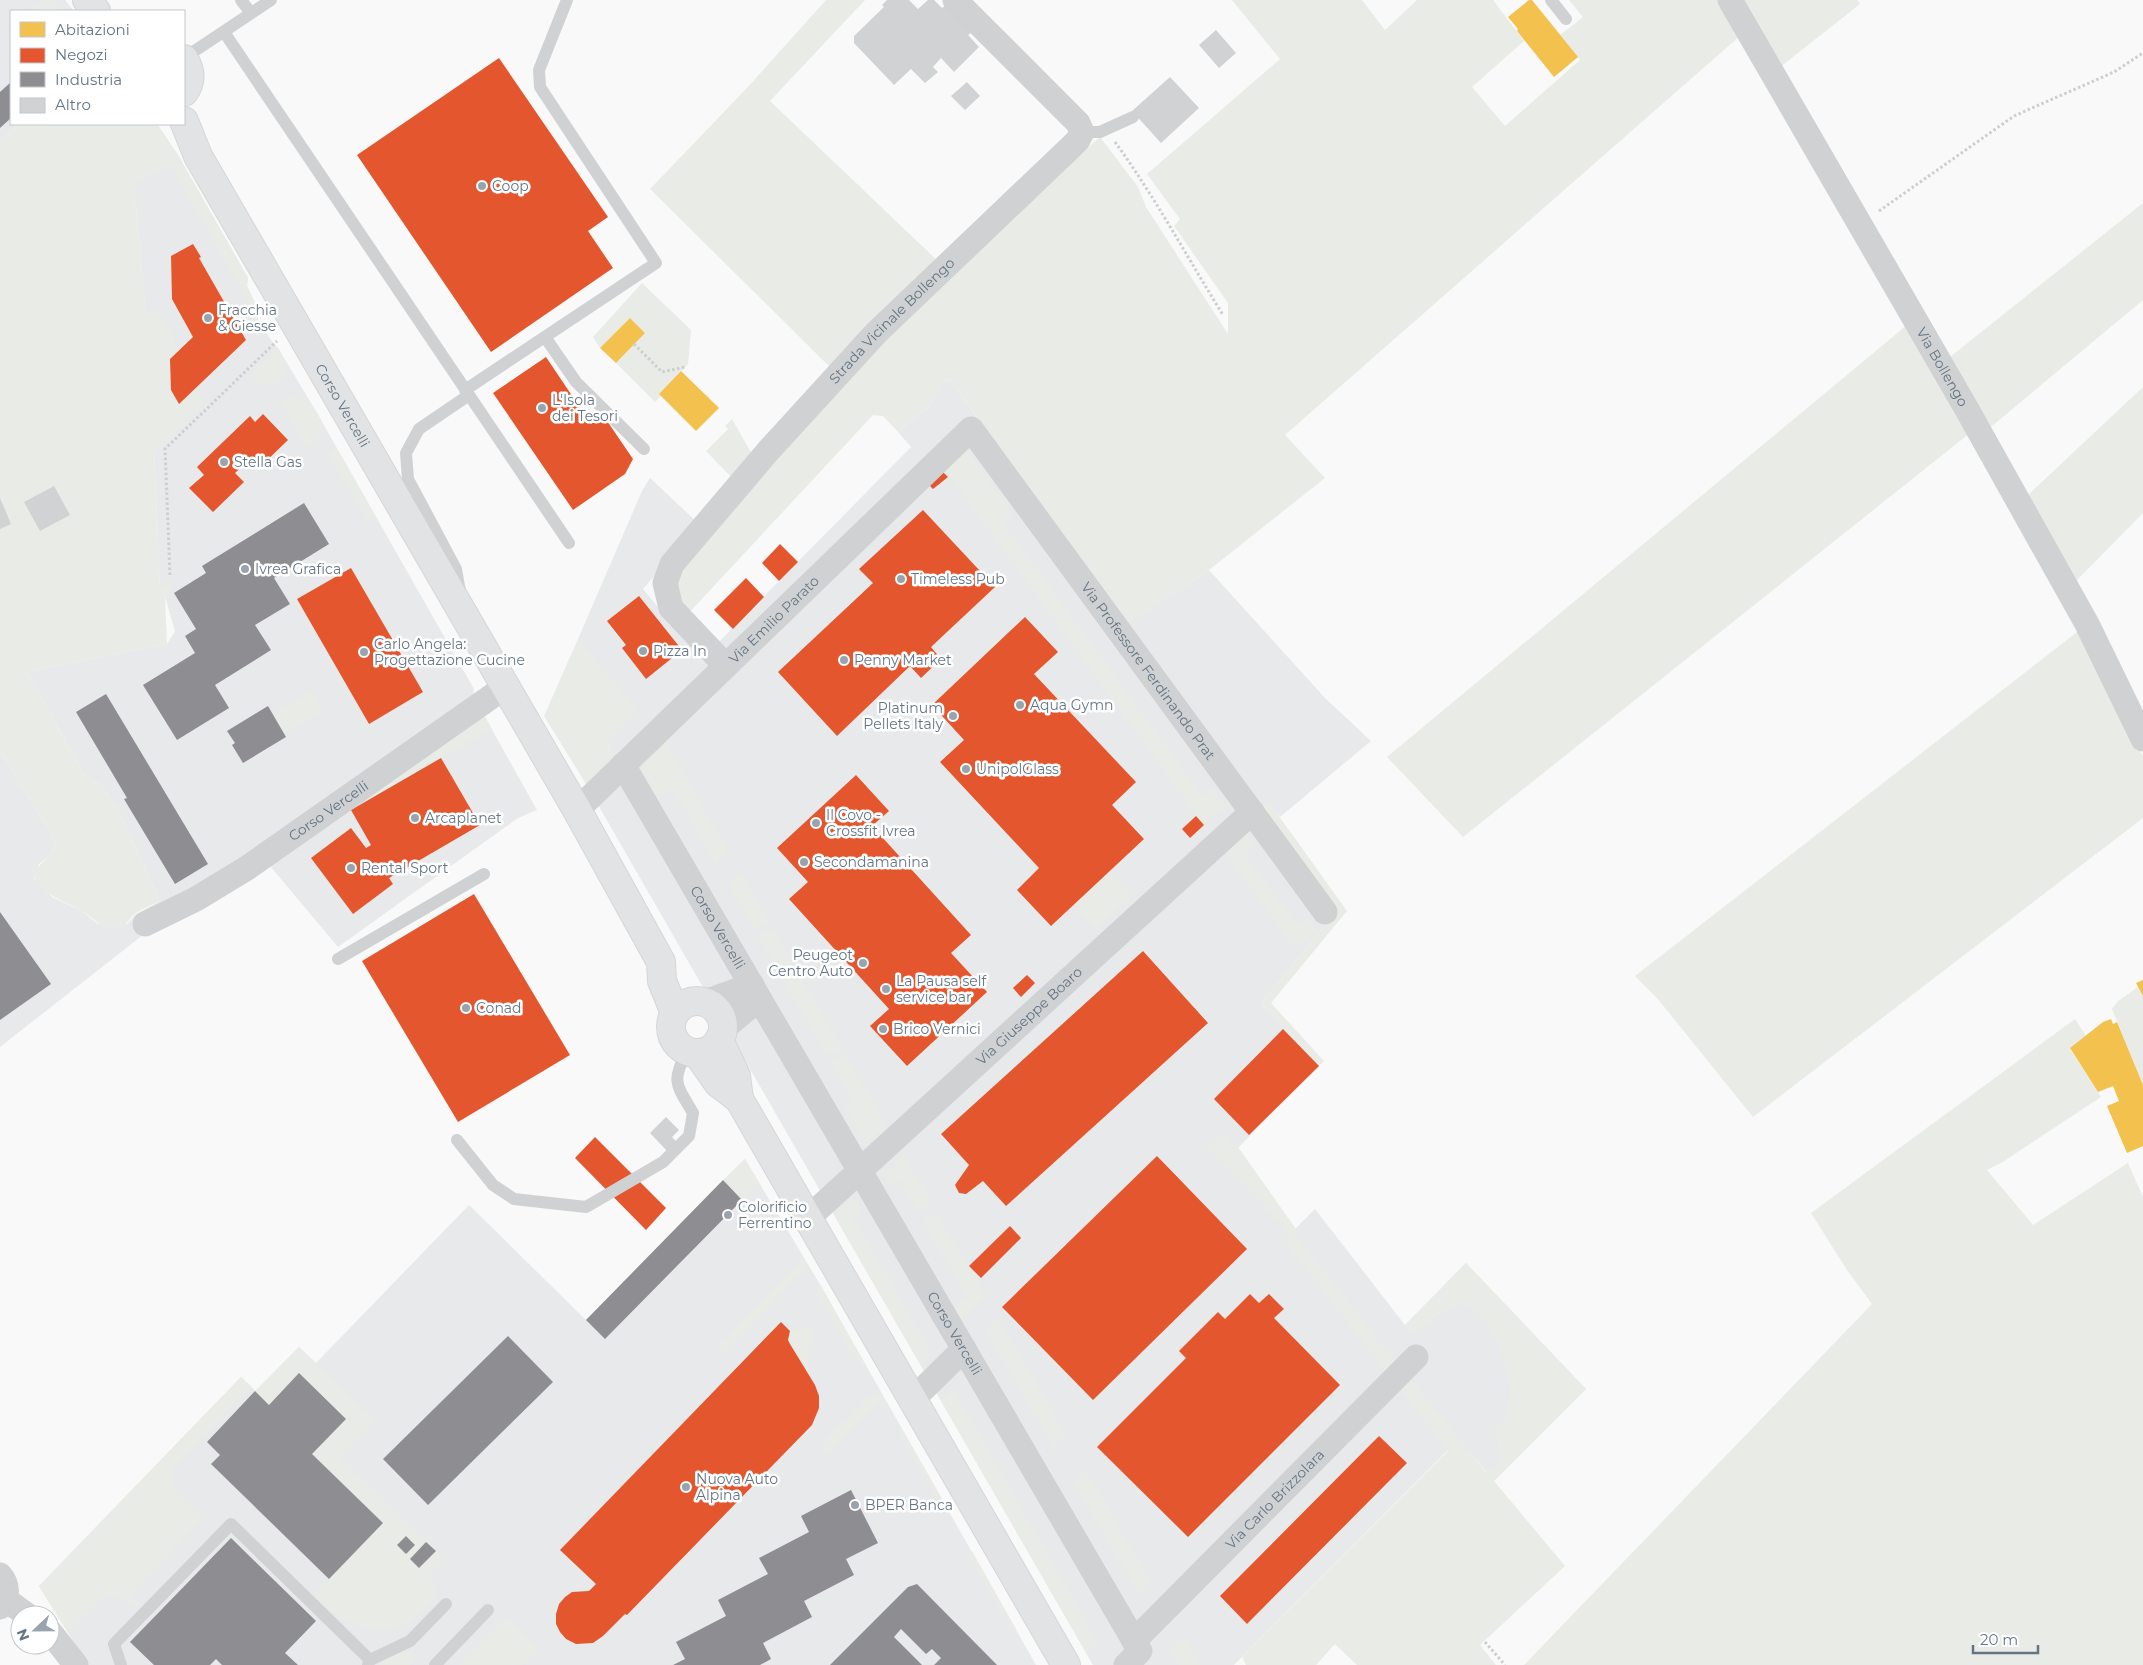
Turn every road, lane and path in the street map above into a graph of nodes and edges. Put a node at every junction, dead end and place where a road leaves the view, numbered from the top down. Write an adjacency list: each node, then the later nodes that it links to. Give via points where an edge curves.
1 (87, 0): 8 (main road)
2 (241, 0): 9 (lane)
3 (271, 0): 9 (lane)
4 (567, 0): 23 (lane, via 539,70 540,87 656,263)
5 (955, 0): 19 (street, via 1078,123)
6 (1551, 0): 10 (lane)
7 (1730, 0): 20 (street, Via Bollengo)
8 (95, 10)
9 (251, 13): 11 (lane)
10 (1566, 19)
11 (224, 32): 13 (lane); 26 (lane)
12 (2143, 53): 20 (path, via 2114,72 2014,116)
13 (185, 57)
14 (185, 60): 15 (main road, via 190,76)
15 (185, 90)
16 (1133, 117): 18 (lane)
17 (185, 124): 22 (main road, Corso Vercelli, via 198,156)
18 (1106, 129): 19 (lane); 21 (path, via 1144,182 1166,224)
19 (1082, 132): 32 (street, Strada Vicinale Bollengo, via 1078,140 876,333 769,450 672,564 665,583 671,608)
20 (1860, 224): 34 (street, Via Bollengo, via 2087,624)
21 (1223, 315)
22 (295, 324): 30 (path, via 165,448); 31 (main road, Corso Vercelli)
23 (545, 337): 26 (lane); 28 (lane, via 576,382)
24 (634, 344): 25 (path, via 662,372)
25 (685, 367)
26 (467, 393): 29 (lane); 31 (lane, via 419,429 406,453 408,479 456,569)
27 (971, 429): 32 (street, Via Emilio Parato); 37 (street, Via Professore Ferdinando Prat)
28 (644, 449)
29 (569, 543)
30 (170, 575)
31 (465, 619): 33 (main road, Corso Vercelli)
32 (726, 666): 35 (street, Via Emilio Parato)
33 (505, 688): 36 (main road, Corso Vercelli); 40 (street, Corso Vercelli, via 235,876)
34 (2143, 739)
35 (623, 765): 36 (street, Via Emilio Parato); 42 (street, Corso Vercelli)
36 (577, 810): 43 (main road, Corso Vercelli, via 661,962 662,981)
37 (1252, 812): 39 (street, Via Professore Ferdinando Prat); 46 (street, Via Giuseppe Boaro)
38 (484, 874): 41 (lane)
39 (1325, 912)
40 (146, 924)
41 (338, 959)
42 (755, 992): 43 (street, Corso Vercelli); 44 (street); 46 (street, Corso Vercelli)
43 (692, 1005): 44 (main road, via 718,1012); 44 (main road, via 672,1019 671,1032 675,1042)
44 (706, 1043): 45 (lane, via 676,1072 677,1087 693,1113 689,1136 663,1162 586,1207 514,1199 493,1185); 47 (main road, via 736,1076 739,1099)
45 (457, 1140)
46 (859, 1170): 47 (street, Via Giuseppe Boaro); 48 (street, Corso Vercelli)
47 (807, 1219): 50 (main road)
48 (964, 1349): 50 (street); 55 (street, Corso Vercelli)
49 (1416, 1357): 55 (street, Via Carlo Brizzolara)
50 (912, 1400): 62 (main road)
51 (0, 1574): 52 (street, via 6,1583)
52 (3, 1603)
53 (446, 1604): 58 (lane, via 410,1641)
54 (488, 1610): 61 (lane)
55 (1134, 1641): 63 (street, via 1140,1651)
56 (1485, 1642): 64 (path)
57 (60, 1645): 59 (street)
58 (369, 1662): 60 (lane, via 230,1524 114,1644)
59 (76, 1665)
60 (121, 1665)
61 (434, 1665)
62 (1066, 1665)
63 (1126, 1665)
64 (1505, 1665)

